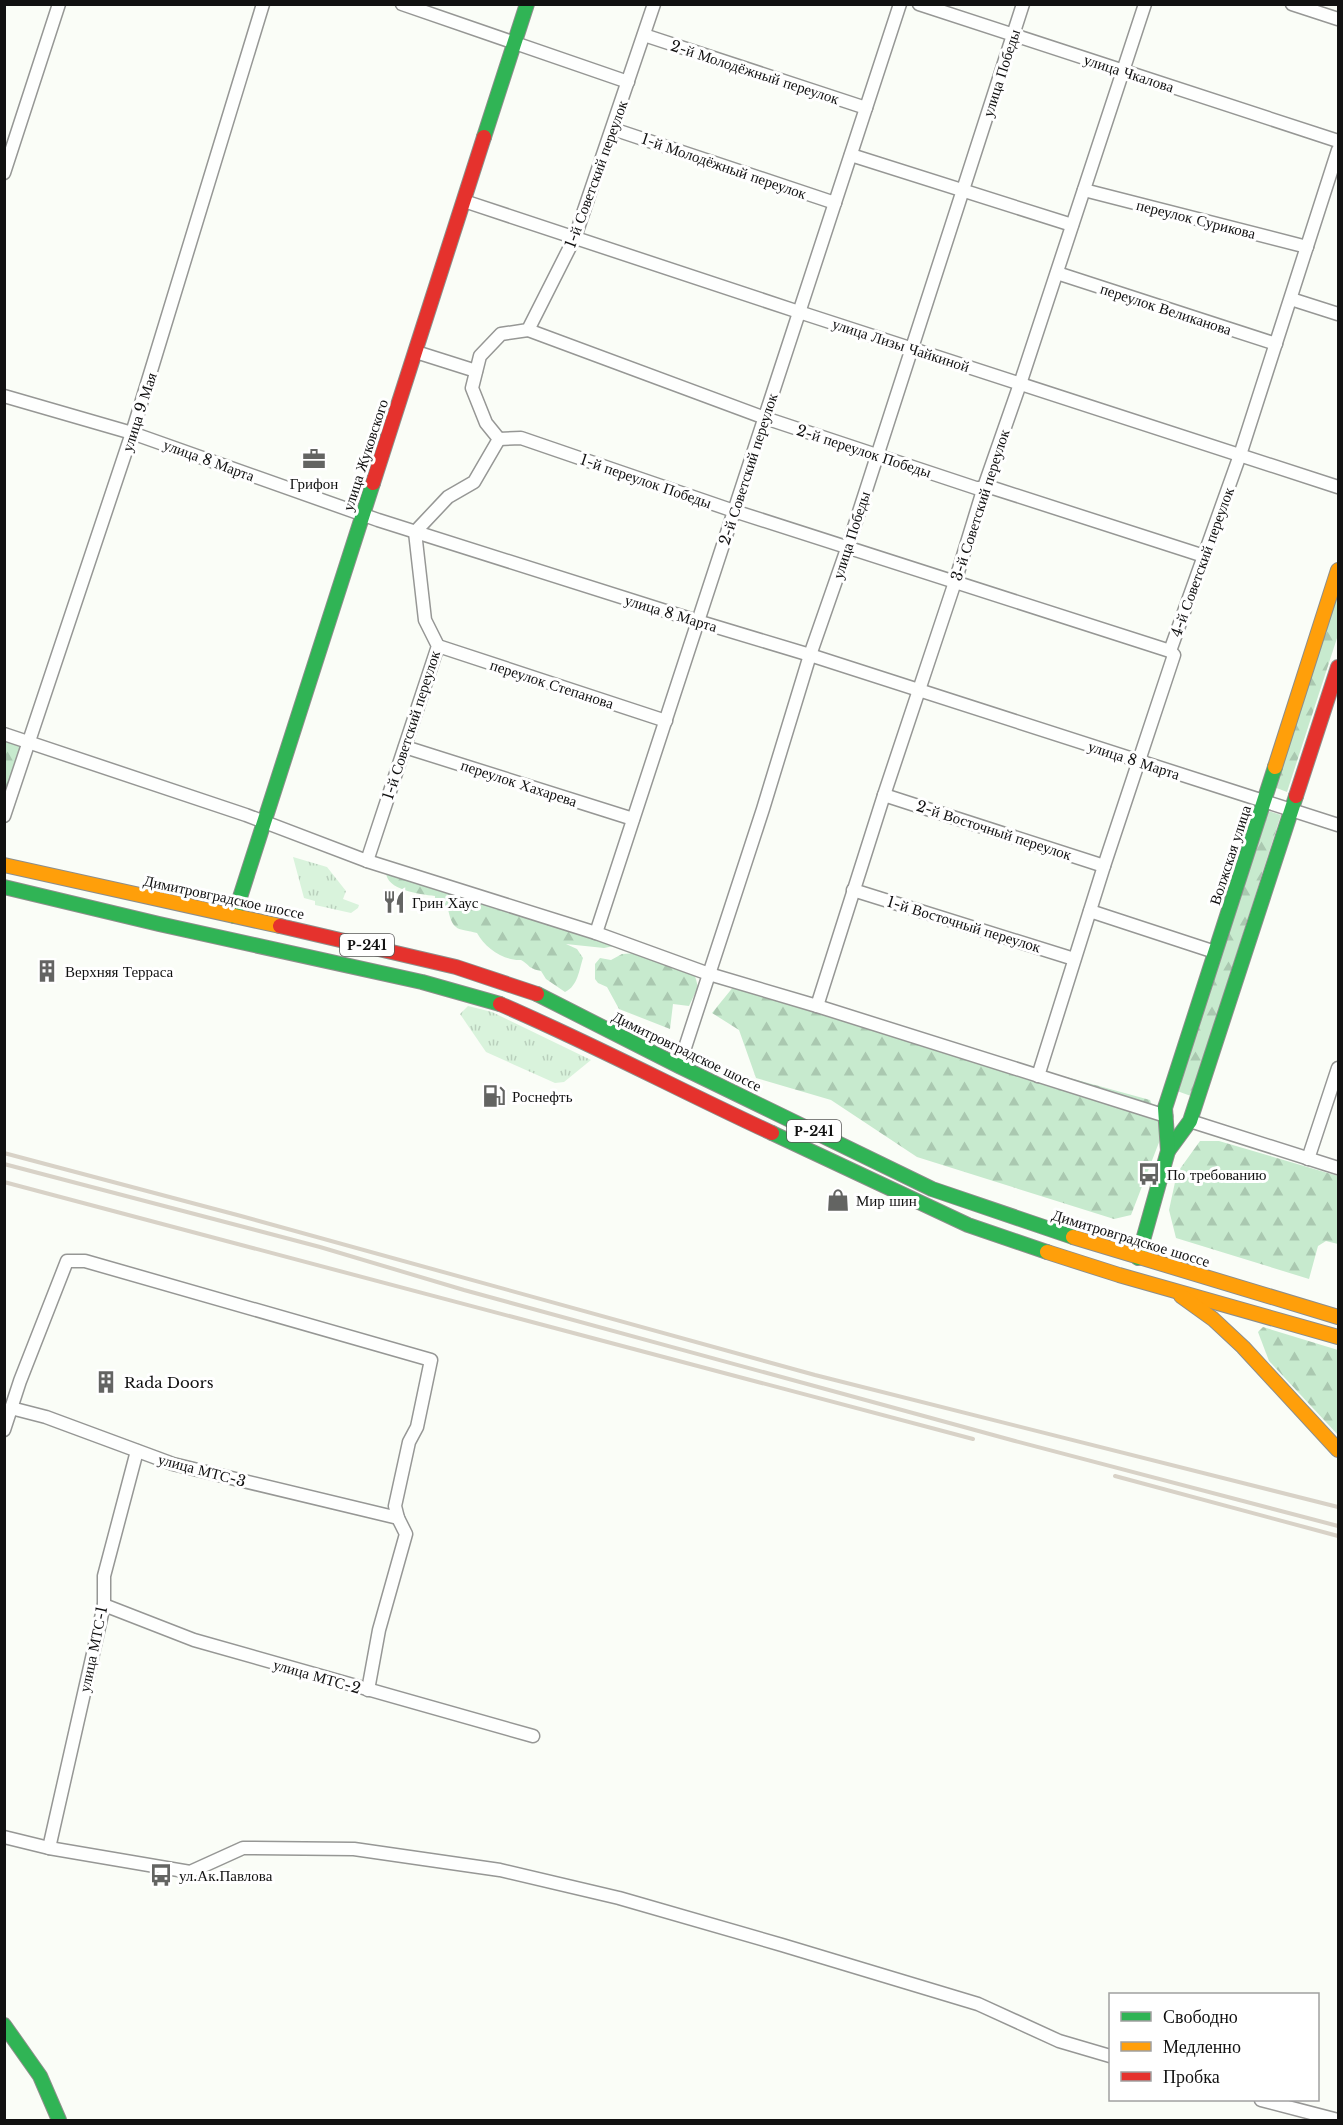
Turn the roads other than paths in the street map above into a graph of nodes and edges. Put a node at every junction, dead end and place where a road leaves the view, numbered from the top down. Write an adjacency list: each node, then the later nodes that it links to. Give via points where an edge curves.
1 (59, 4): 22 (street)
2 (263, 4): 42 (street, улица 9 Мая)
3 (402, 4): 14 (street)
4 (528, 4): 14 (main road, улица Жуковского)
5 (654, 4): 12 (street, 1-й Советский переулок)
6 (900, 4): 17 (street, 2-й Советский переулок)
7 (919, 4): 13 (street, улица Чкалова)
8 (1023, 4): 13 (street, улица Победы)
9 (1145, 4): 15 (street, 3-й Советский переулок)
10 (1292, 4): 11 (street)
11 (1338, 19)
12 (644, 35): 16 (street, 1-й Советский переулок); 17 (street, 2-й Молодёжный переулок)
13 (1013, 35): 15 (street, улица Чкалова); 23 (street, улица Победы)
14 (515, 44): 16 (street); 25 (main road, улица Жуковского)
15 (1123, 71): 19 (street, улица Чкалова); 24 (street, 3-й Советский переулок)
16 (628, 82): 18 (street, 1-й Советский переулок)
17 (866, 108): 21 (street, 2-й Советский переулок)
18 (613, 129): 26 (street, 1-й Молодёжный переулок); 28 (street, 1-й Советский переулок)
19 (1338, 141)
20 (1338, 150): 29 (street, 4-й Советский переулок)
21 (851, 155): 23 (street); 26 (street, 2-й Советский переулок)
22 (4, 173)
23 (963, 190): 27 (street); 36 (street, улица Победы)
24 (1084, 190): 27 (street, 3-й Советский переулок); 29 (street, переулок Сурикова)
25 (464, 201): 28 (street, улица Лизы Чайкиной); 37 (main road, улица Жуковского)
26 (835, 203): 32 (street, 2-й Советский переулок)
27 (1072, 225): 30 (street, 3-й Советский переулок)
28 (576, 237): 32 (street, улица Лизы Чайкиной); 34 (street, 1-й Советский переулок)
29 (1307, 247): 31 (street, 4-й Советский переулок)
30 (1057, 273): 35 (street, переулок Великанова); 39 (street, 3-й Советский переулок)
31 (1291, 299): 33 (street); 35 (street, 4-й Советский переулок)
32 (800, 312): 36 (street, улица Лизы Чайкиной); 41 (street, 2-й Советский переулок)
33 (1338, 314)
34 (528, 330): 38 (street, via 501,334 480,356); 41 (street, 2-й переулок Победы)
35 (1276, 345): 45 (street, 4-й Советский переулок)
36 (912, 349): 39 (street, улица Лизы Чайкиной); 44 (street, улица Победы)
37 (416, 352): 38 (street); 49 (main road, улица Жуковского)
38 (476, 371): 43 (street, via 472,388 486,423)
39 (1020, 384): 45 (street, улица Лизы Чайкиной); 46 (street, 3-й Советский переулок)
40 (4, 396): 42 (street, улица 8 Марта)
41 (765, 418): 44 (street, 2-й переулок Победы); 48 (street, 2-й Советский переулок)
42 (132, 433): 49 (street, улица 8 Марта); 63 (street, улица 9 Мая)
43 (499, 439): 48 (street, 1-й переулок Победы, via 522,438); 50 (street, via 474,482 448,497)
44 (877, 455): 46 (street, 2-й переулок Победы, via 976,488); 51 (street, улица Победы)
45 (1240, 455): 47 (street, улица Лизы Чайкиной); 52 (street, 4-й Советский переулок)
46 (984, 487): 52 (street, 2-й переулок Победы); 54 (street, 3-й Советский переулок)
47 (1338, 487)
48 (734, 511): 51 (street, 1-й переулок Победы); 55 (street, 2-й Советский переулок)
49 (363, 515): 50 (street, улица 8 Марта); 71 (main road, улица Жуковского)
50 (415, 532): 55 (street, улица 8 Марта); 56 (street, 1-й Советский переулок, via 425,620)
51 (848, 546): 54 (street, 1-й переулок Победы); 58 (street, улица Победы)
52 (1204, 556): 57 (street, 4-й Советский переулок)
53 (1338, 570): 67 (main road, Волжская улица)
54 (955, 582): 57 (street, 1-й переулок Победы); 60 (street, 3-й Советский переулок)
55 (697, 621): 58 (street, улица 8 Марта); 61 (street, 2-й Советский переулок)
56 (438, 646): 61 (street, переулок Степанова); 64 (street, 1-й Советский переулок)
57 (1170, 651): 65 (street, 4-й Советский переулок, via 1174,655)
58 (810, 655): 60 (street, улица 8 Марта); 84 (street, улица Победы)
59 (1338, 667): 68 (main road, Волжская улица)
60 (918, 691): 65 (street, улица 8 Марта); 66 (street, 3-й Советский переулок)
61 (666, 721): 70 (street, 2-й Советский переулок)
62 (4, 734): 63 (street)
63 (30, 744): 69 (street, улица 9 Мая); 71 (street)
64 (405, 747): 70 (street, переулок Хахарева); 73 (street, 1-й Советский переулок)
65 (1139, 762): 67 (street, улица 8 Марта); 75 (street, 4-й Советский переулок)
66 (884, 795): 75 (street, 2-й Восточный переулок); 77 (street, 3-й Советский переулок)
67 (1264, 802): 68 (street, улица 8 Марта); 82 (main road, Волжская улица)
68 (1291, 811): 72 (street, улица 8 Марта); 90 (main road, Волжская улица)
69 (4, 816)
70 (633, 819): 80 (street, 2-й Советский переулок)
71 (264, 822): 73 (street); 79 (main road, улица Жуковского)
72 (1338, 825)
73 (367, 861): 80 (street)
74 (4, 865): 79 (main road, Димитровградское шоссе / Р-241)
75 (1104, 866): 78 (street, 4-й Советский переулок)
76 (4, 887): 81 (main road, Р-241)
77 (853, 890): 83 (street, 1-й Восточный переулок); 85 (street, 3-й Советский переулок)
78 (1090, 911): 82 (street); 83 (street, 4-й Советский переулок)
79 (234, 916): 81 (main road, улица Жуковского); 86 (main road, Димитровградское шоссе / Р-241, via 499,980 539,995)
80 (596, 933): 84 (street)
81 (227, 938): 95 (main road, Р-241, via 497,1003 968,1225)
82 (1215, 952): 89 (main road, Волжская улица, via 1165,1108)
83 (1074, 959): 88 (street, 4-й Советский переулок)
84 (709, 974): 85 (street); 86 (street, улица Победы)
85 (816, 1006): 88 (street)
86 (679, 1066): 94 (main road, Димитровградское шоссе / Р-241, via 932,1189)
87 (1338, 1068): 92 (street)
88 (1038, 1076): 89 (street)
89 (1166, 1116): 91 (main road, Волжская улица)
90 (1190, 1121): 91 (main road, Волжская улица); 92 (street)
91 (1168, 1151): 94 (main road, Волжская улица)
92 (1308, 1159): 93 (street)
93 (1338, 1168)
94 (1138, 1258): 95 (main road, Волжская улица); 97 (main road, Димитровградское шоссе / Р-241)
95 (1132, 1279): 96 (main road, Р-241)
96 (1173, 1290): 98 (main road, Р-241); 101 (main road, via 1244,1347)
97 (1338, 1317)
98 (1338, 1337)
99 (11, 1408): 100 (street); 102 (street, улица МТС-3); 103 (street, via 67,1261 85,1261 131,1274 431,1360 395,1506)
100 (4, 1430)
101 (1338, 1450)
102 (137, 1451): 103 (street, улица МТС-3, via 173,1464); 104 (street, улица МТС-1, via 104,1576)
103 (398, 1518): 105 (street, via 405,1534 379,1630)
104 (104, 1605): 105 (street, улица МТС-2, via 194,1640); 108 (street, улица МТС-1)
105 (368, 1690): 106 (street, улица МТС-2)
106 (534, 1736)
107 (4, 1837): 108 (street)
108 (49, 1848): 110 (street, via 190,1872 243,1848 354,1849 500,1870 619,1898 978,2004 1059,2041)
109 (4, 2025): 113 (main road, via 40,2076)
110 (1109, 2056)
111 (1265, 2101): 112 (street)
112 (1338, 2120)
113 (59, 2121)

